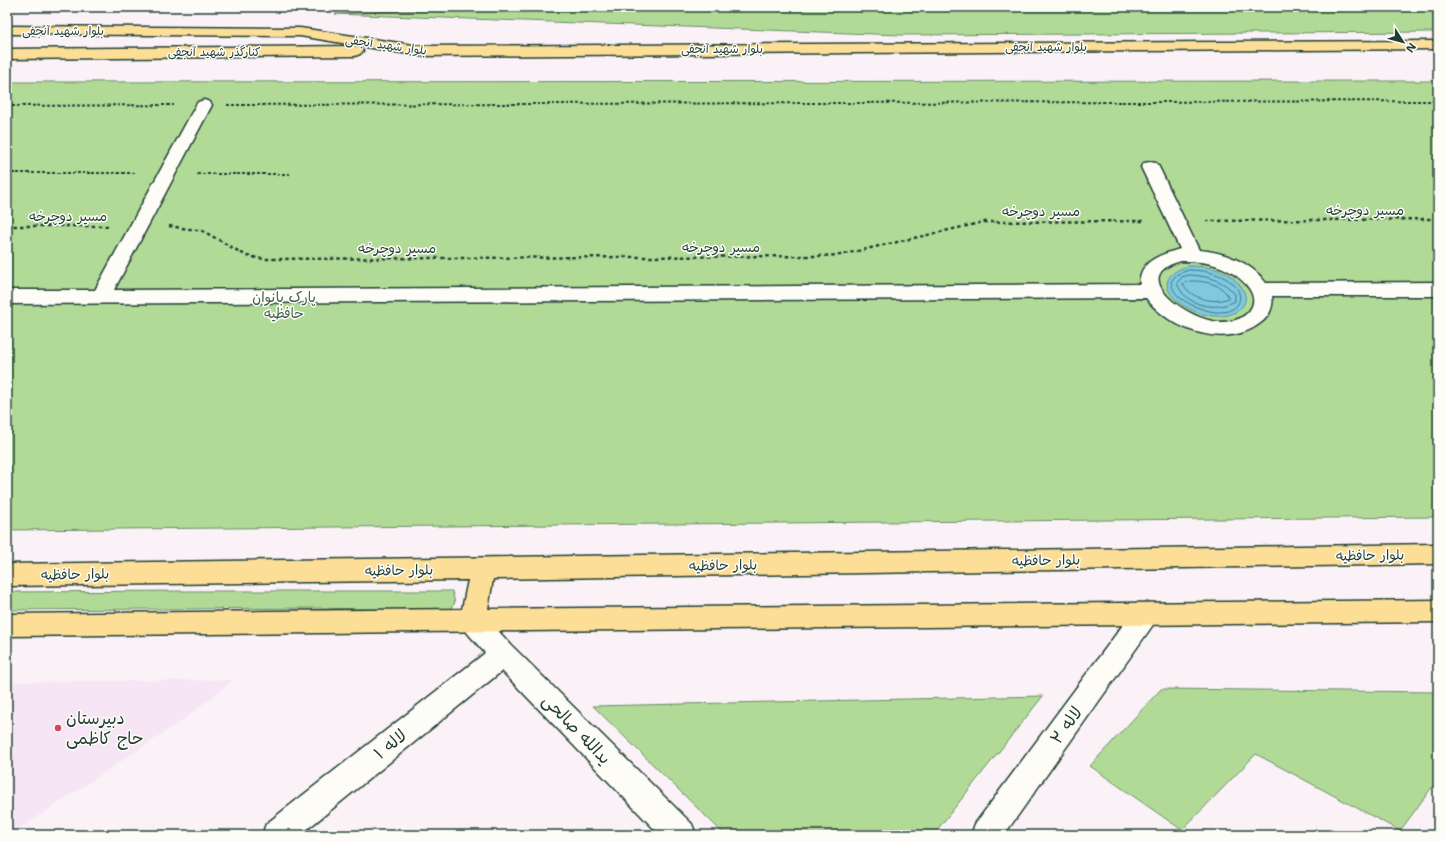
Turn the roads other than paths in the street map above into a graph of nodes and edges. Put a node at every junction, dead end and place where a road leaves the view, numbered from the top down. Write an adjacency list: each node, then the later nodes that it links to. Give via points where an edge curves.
1 (7, 30): 3 (main road, بلوار شهید آنجفی, via 300,32)
2 (1438, 45): 3 (main road, بلوار شهید آنجفی)
3 (420, 51): 4 (main road, کنارگذر شهید آنجفی)
4 (7, 54)
5 (204, 105): 11 (street)
6 (1150, 167): 7 (street)
7 (1192, 255): 9 (street, via 1218,259 1236,267 1251,278); 10 (street, via 1180,255 1154,267 1149,278)
8 (1438, 289): 9 (street)
9 (1261, 290): 10 (street, via 1264,303 1260,314 1250,323 1234,328 1214,328 1175,315 1160,303)
10 (1152, 291): 11 (street)
11 (101, 296): 12 (street)
12 (7, 297)
13 (1438, 554): 14 (main road, بلوار حافظیه)
14 (482, 570): 15 (main road, بلوار حافظیه); 18 (main road)
15 (7, 575)
16 (1438, 611): 17 (main road)
17 (1146, 614): 18 (main road); 23 (street, لاله ۲)
18 (474, 621): 19 (main road); 20 (street, یدالله صالحی)
19 (7, 625)
20 (503, 654): 21 (street, لاله ۱); 22 (street, یدالله صالحی)
21 (277, 835)
22 (681, 835)
23 (986, 835)

